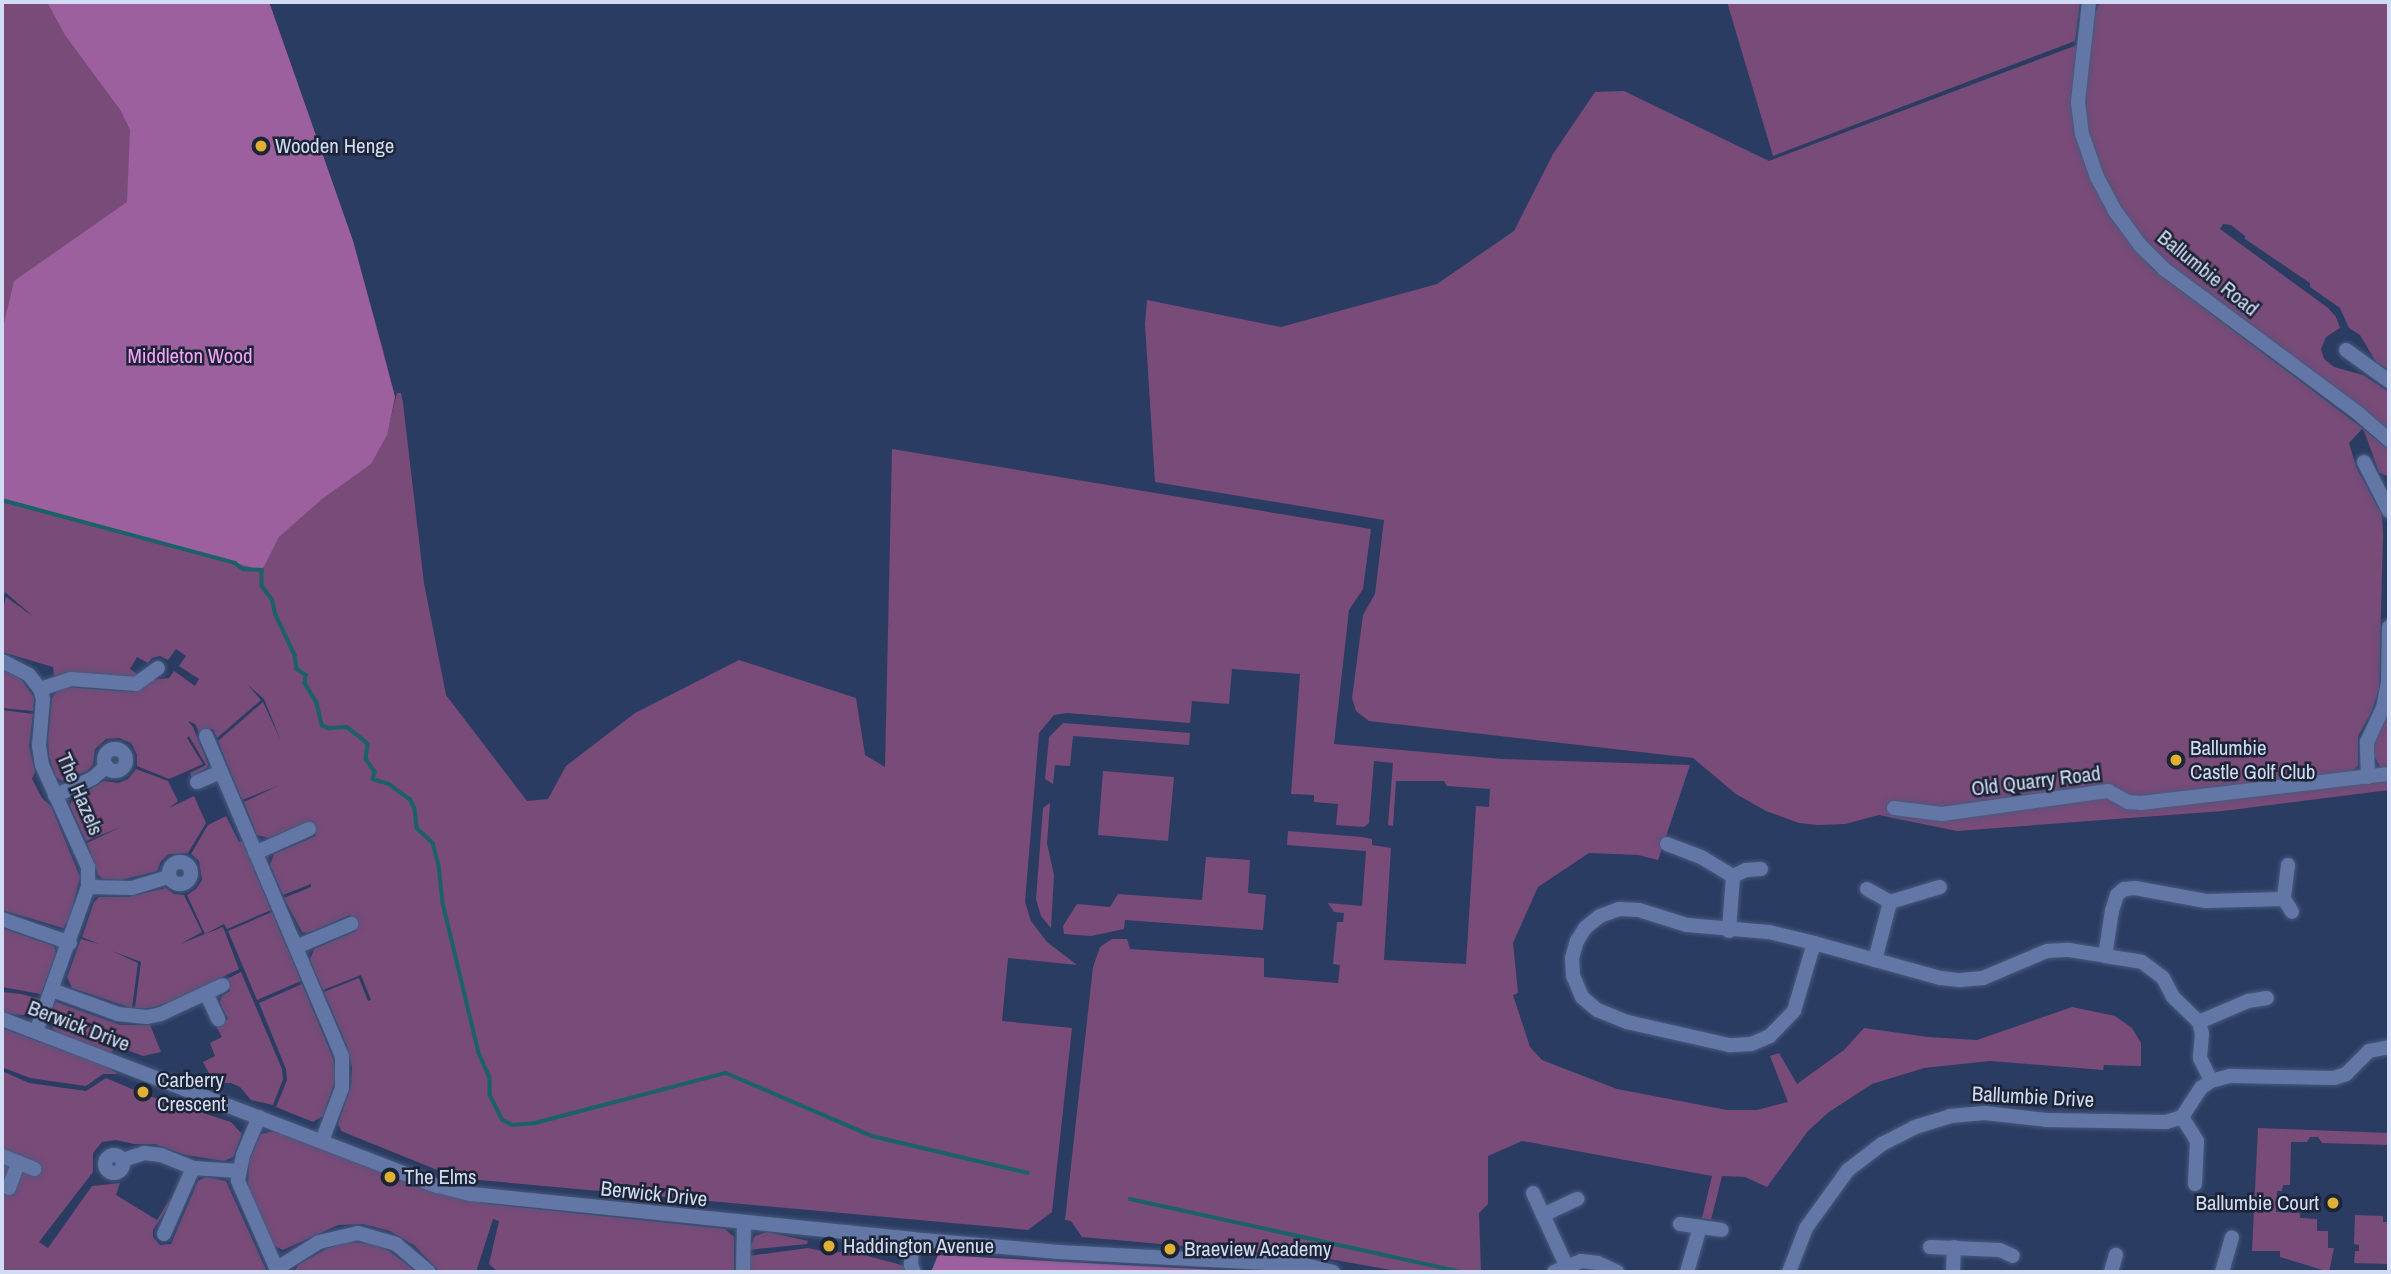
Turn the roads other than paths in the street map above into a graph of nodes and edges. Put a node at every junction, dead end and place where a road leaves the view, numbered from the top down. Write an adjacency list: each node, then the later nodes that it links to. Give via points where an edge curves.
1 (2089, 2): 4 (street, Ballumbie Road, via 2078,102 2097,177 2115,211 2164,270)
2 (2346, 349): 3 (street)
3 (2389, 381)
4 (2389, 440)
5 (2364, 462): 6 (street)
6 (2385, 486): 7 (street)
7 (2389, 510)
8 (2389, 627): 16 (street, via 2386,696 2367,742)
9 (2, 661): 11 (street, via 29,675)
10 (159, 668): 11 (street, via 136,684 71,679)
11 (40, 689): 18 (street, The Hazels, via 39,745)
12 (206, 736): 14 (street)
13 (107, 766): 18 (street)
14 (221, 772): 17 (street); 22 (street)
15 (2389, 774): 16 (street, Old Quarry Road)
16 (2368, 777): 19 (street, Old Quarry Road, via 2141,803 2128,802 2108,790 1942,814)
17 (197, 782)
18 (55, 796): 27 (street, The Hazels, via 88,867)
19 (1894, 808)
20 (309, 829): 22 (street)
21 (1667, 844): 25 (street)
22 (255, 853): 36 (street)
23 (2288, 865): 37 (street, via 2288,905 2206,901 2124,889 2112,911)
24 (1761, 869): 25 (street)
25 (1733, 876): 33 (street)
26 (169, 877): 27 (street, via 132,888)
27 (88, 887): 34 (street, The Hazels)
28 (1940, 887): 30 (street)
29 (1867, 889): 30 (street)
30 (1890, 902): 38 (street)
31 (2, 919): 34 (street)
32 (351, 924): 36 (street)
33 (1729, 931): 35 (street, via 1769,932); 35 (street, via 1619,909 1585,928 1572,958 1573,976 1582,997 1597,1010 1627,1022 1729,1045 1751,1044 1770,1036 1794,1011)
34 (70, 943): 40 (street, The Hazels)
35 (1814, 943): 38 (street)
36 (296, 947): 51 (street, via 342,1056 342,1088)
37 (2105, 956): 38 (street, via 2047,951 1983,978 1960,980); 45 (street, via 2153,968 2173,997)
38 (1875, 960)
39 (223, 985): 41 (street)
40 (52, 990): 41 (street, via 132,1017 161,1014); 46 (street, The Hazels)
41 (206, 993): 44 (street)
42 (2267, 998): 45 (street)
43 (2, 1019): 46 (street, Berwick Drive)
44 (218, 1019)
45 (2199, 1022): 48 (street, via 2200,1058)
46 (36, 1032): 49 (street, Berwick Drive)
47 (2389, 1047): 48 (street, via 2369,1051 2346,1074 2334,1078 2230,1076)
48 (2211, 1081): 50 (street)
49 (259, 1117): 51 (street, Berwick Drive); 57 (street)
50 (2182, 1117): 58 (street, via 2197,1141); 82 (street, Ballumbie Drive, via 2150,1123 1984,1113 1950,1116 1915,1127 1882,1144 1848,1170 1806,1228)
51 (322, 1142): 63 (street, Berwick Drive, via 471,1194)
52 (2, 1156): 54 (street)
53 (122, 1160): 55 (street, via 144,1153)
54 (18, 1163): 56 (street); 59 (street)
55 (193, 1168): 57 (street); 67 (street)
56 (34, 1169)
57 (239, 1171): 75 (street, via 240,1191)
58 (2195, 1184)
59 (9, 1188)
60 (1533, 1193): 62 (street)
61 (1577, 1199): 62 (street)
62 (1543, 1215): 74 (street)
63 (744, 1223): 69 (street, Berwick Drive); 77 (street)
64 (1681, 1224): 65 (street)
65 (1700, 1227): 66 (street); 81 (street)
66 (1722, 1230)
67 (164, 1234)
68 (2232, 1237): 85 (street)
69 (912, 1239): 78 (street); 79 (street, Berwick Drive, via 1305,1265)
70 (1930, 1247): 71 (street)
71 (1954, 1247): 73 (street, via 2000,1250); 83 (street)
72 (2116, 1255): 84 (street)
73 (2014, 1256)
74 (1560, 1269): 80 (street, via 1581,1261)
75 (277, 1271): 76 (street, via 319,1242 358,1233 396,1244)
76 (429, 1272)
77 (743, 1272)
78 (914, 1272)
79 (1333, 1272)
80 (1617, 1272)
81 (1687, 1272)
82 (1789, 1272)
83 (1953, 1272)
84 (2111, 1272)
85 (2222, 1272)

